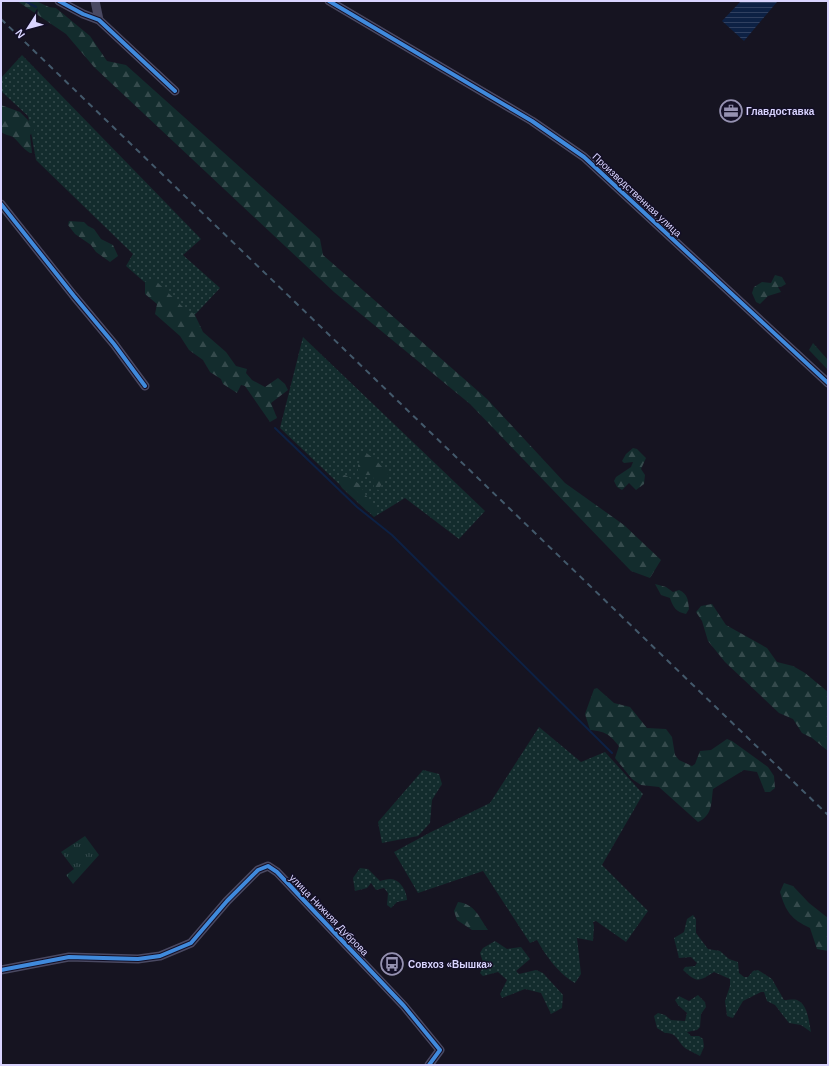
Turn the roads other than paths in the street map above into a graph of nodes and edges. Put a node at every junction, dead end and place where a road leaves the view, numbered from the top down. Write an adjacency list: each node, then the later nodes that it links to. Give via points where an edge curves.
1 (59, 1): 4 (street)
2 (95, 1): 4 (street)
3 (329, 1): 7 (street, Производственная улица, via 532,121 584,157)
4 (99, 20): 5 (street)
5 (175, 91)
6 (1, 204): 8 (street)
7 (828, 383)
8 (145, 386)
9 (1, 970): 10 (street, улица Нижняя Дуброва, via 69,957 138,959 160,956 191,943 258,870 268,866 404,1006 440,1050)
10 (429, 1065)

